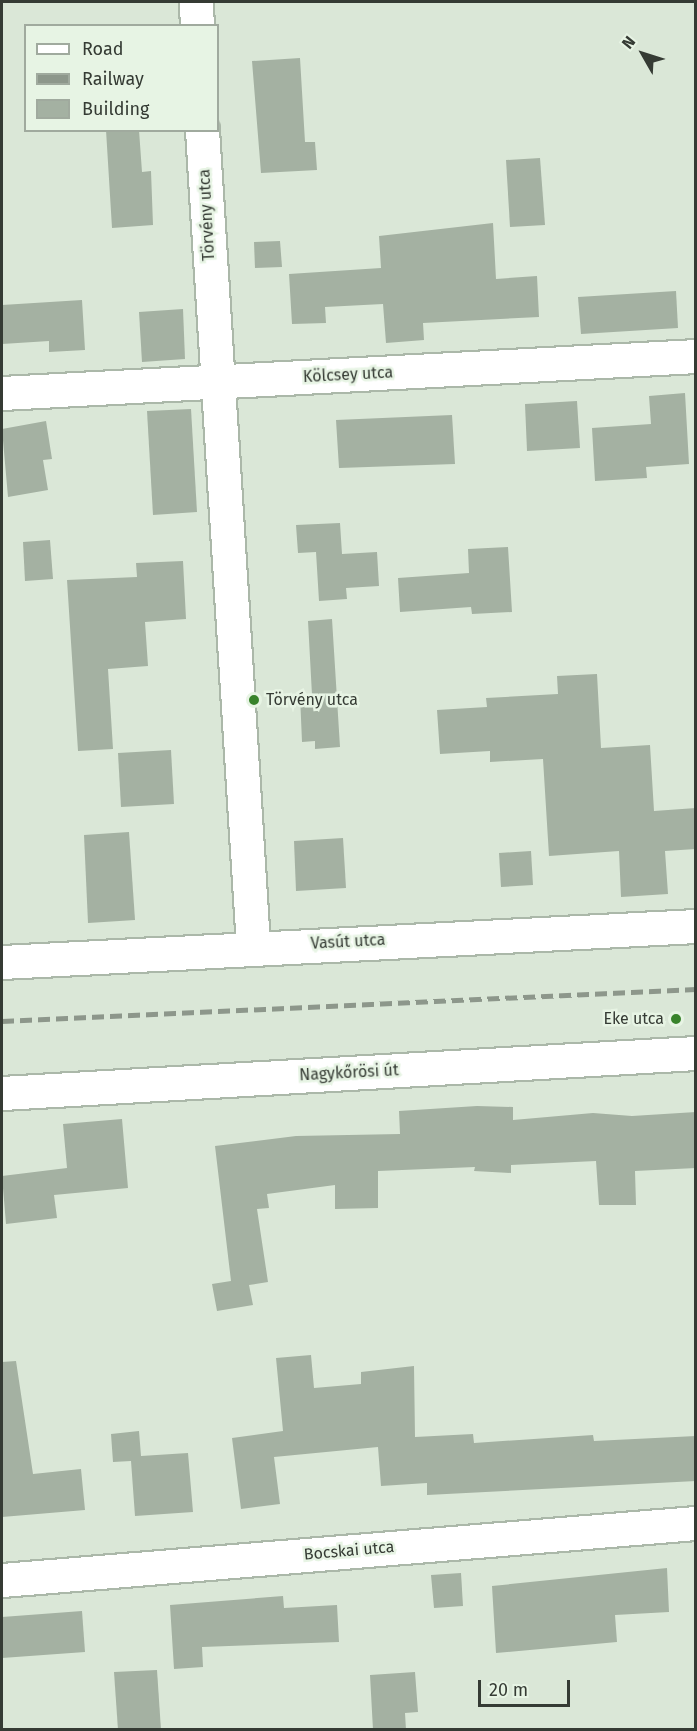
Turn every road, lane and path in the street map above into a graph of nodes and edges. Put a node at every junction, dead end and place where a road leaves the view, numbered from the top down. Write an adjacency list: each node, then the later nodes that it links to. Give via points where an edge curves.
1 (196, 2): 2 (street)
2 (197, 24)
3 (202, 132): 5 (street, Törvény utca)
4 (696, 356): 5 (street, Kölcsey utca)
5 (215, 382): 6 (street, Kölcsey utca); 8 (street, Törvény utca)
6 (2, 393)
7 (696, 926): 8 (street, Vasút utca)
8 (253, 946): 9 (street, Vasút utca)
9 (2, 962)
10 (696, 1053): 11 (street, Nagykőrösi út)
11 (2, 1093)
12 (696, 1522): 13 (street, Bocskai utca)
13 (2, 1580)

